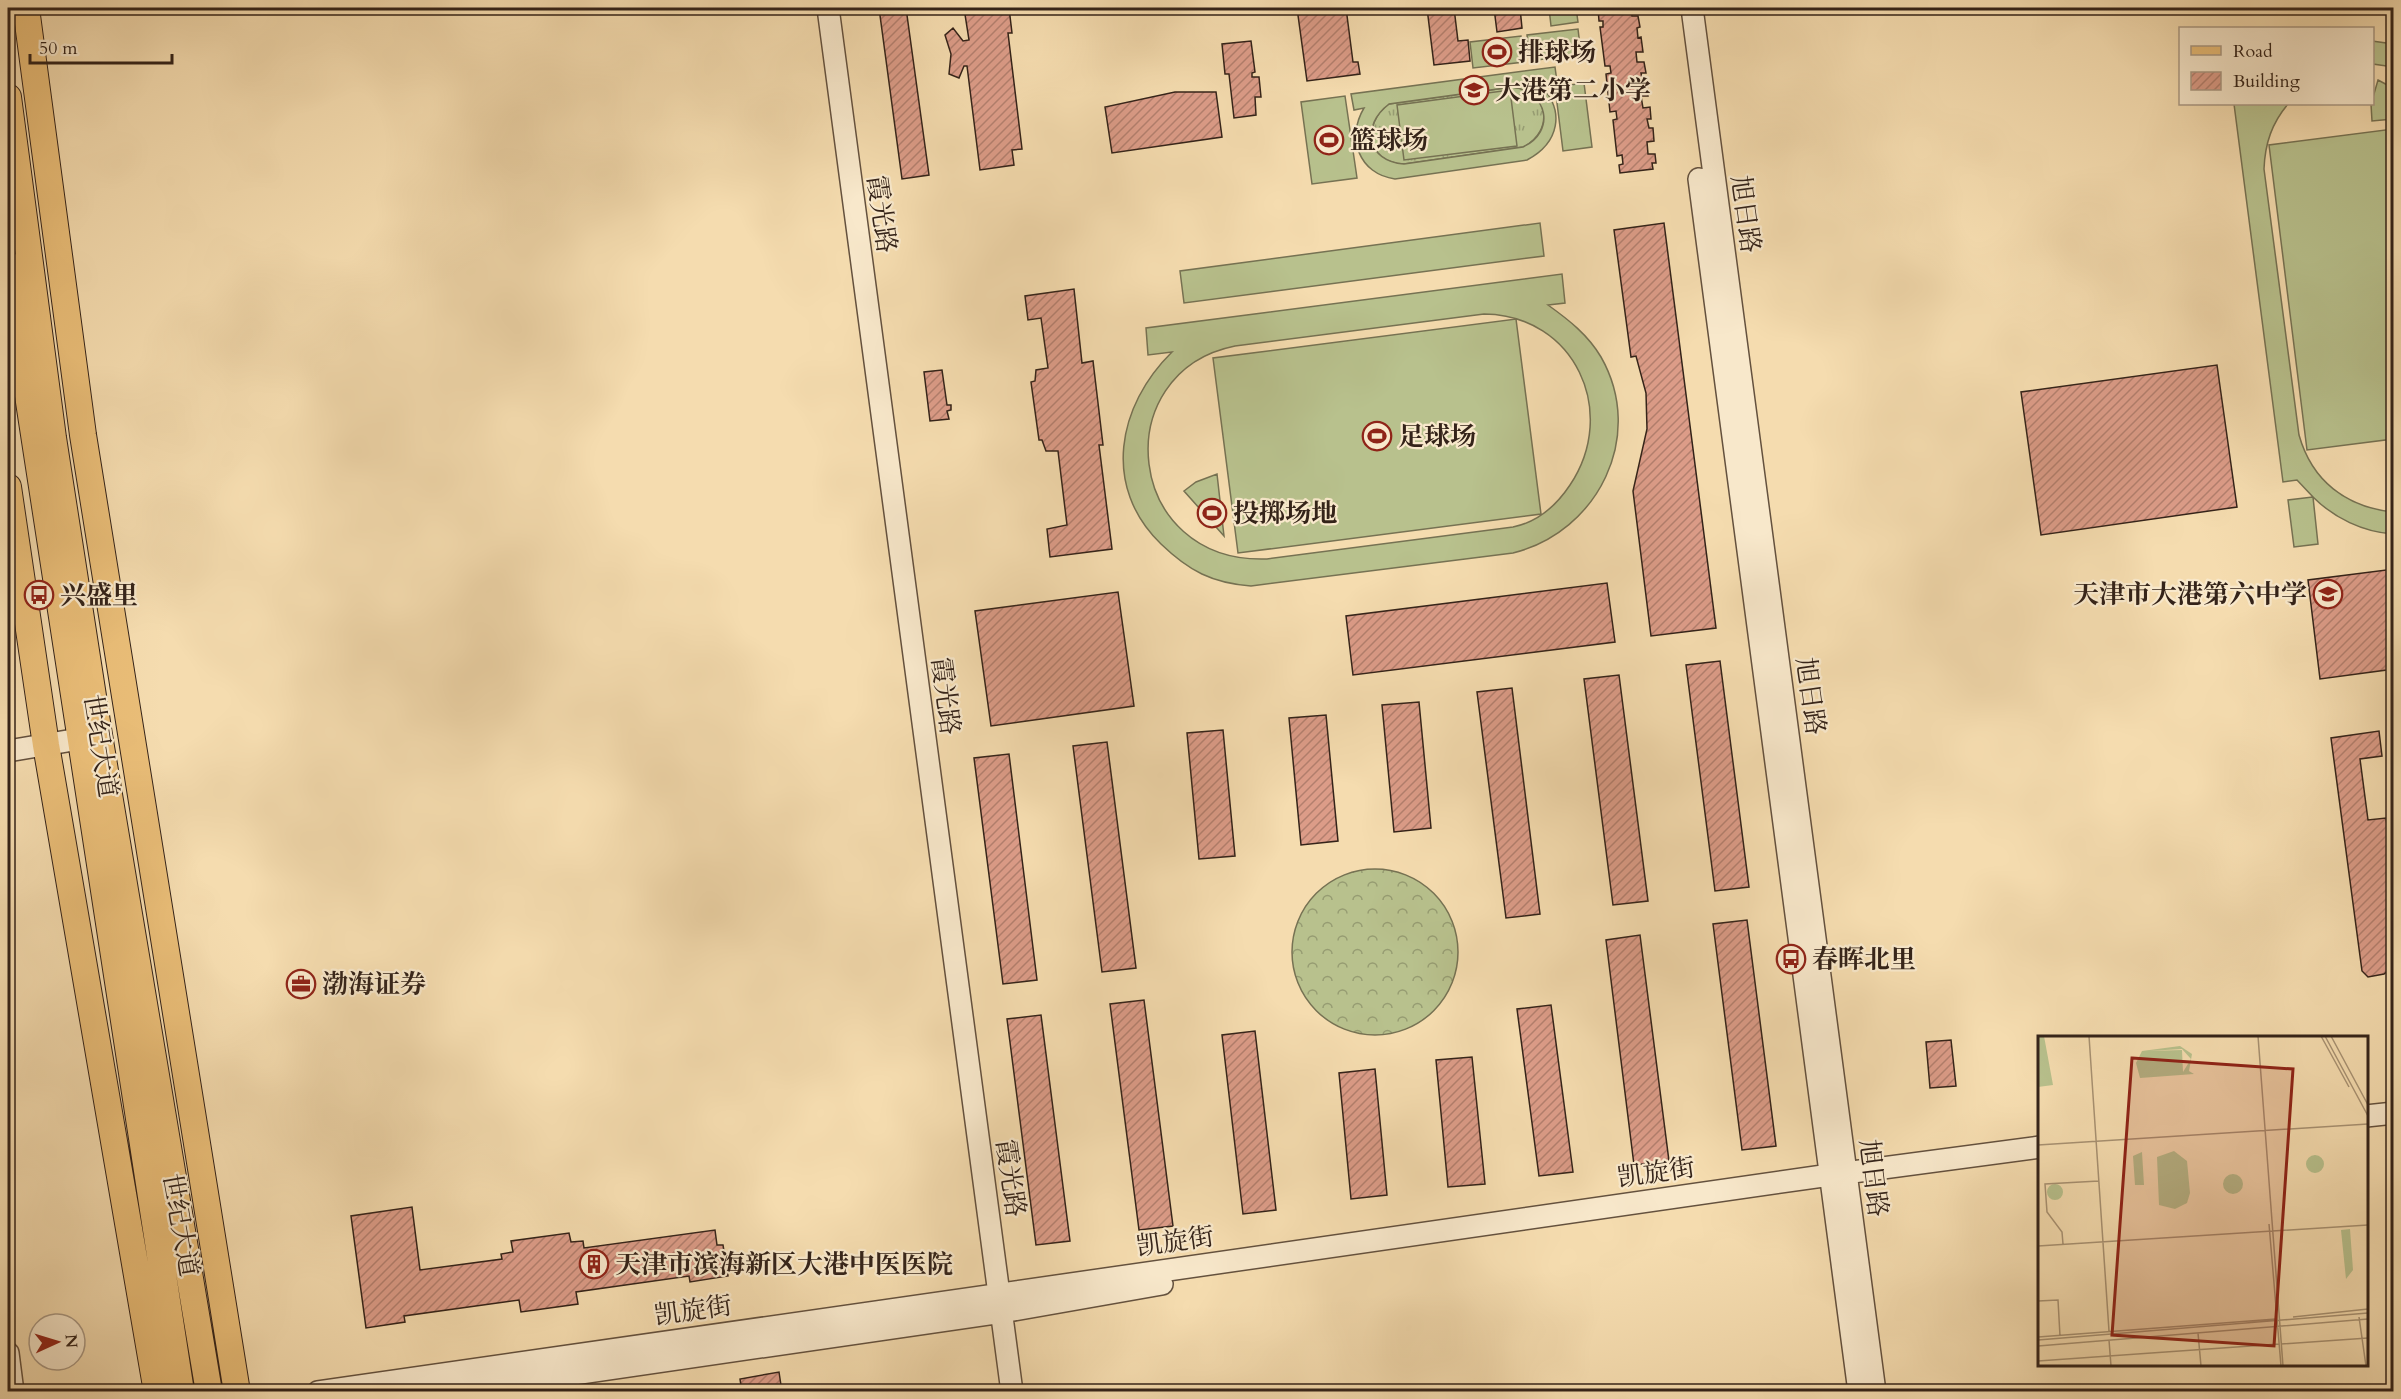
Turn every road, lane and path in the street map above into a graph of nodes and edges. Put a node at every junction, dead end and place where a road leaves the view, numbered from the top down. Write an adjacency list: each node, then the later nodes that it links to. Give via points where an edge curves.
1 (26, 8): 25 (main road, via 83,435)
2 (815, 8): 19 (street, 霞光路)
3 (828, 8): 19 (street, 霞光路)
4 (1677, 8): 18 (street, 旭日路)
5 (1692, 8): 18 (street, 旭日路)
6 (8, 97): 24 (main road, 世纪大道, via 53,438 99,735)
7 (8, 265): 9 (main road, 世纪大道)
8 (8, 487): 10 (main road)
9 (79, 739): 10 (street); 23 (main road, 世纪大道)
10 (46, 745): 11 (street); 22 (main road)
11 (8, 751)
12 (2394, 1100): 13 (street)
13 (2368, 1104)
14 (2394, 1113): 15 (street)
15 (2368, 1116)
16 (2038, 1147): 18 (street, 凯旋街)
17 (2038, 1160): 18 (street, 凯旋街)
18 (1839, 1180): 19 (street, 凯旋街); 30 (street, 旭日路); 31 (street, 旭日路)
19 (993, 1304): 26 (street, 凯旋街); 27 (street, 凯旋街); 28 (street, 霞光路); 29 (street, 霞光路)
20 (8, 1353): 21 (street)
21 (13, 1392)
22 (158, 1392)
23 (181, 1392)
24 (209, 1392)
25 (237, 1392)
26 (318, 1392)
27 (450, 1392)
28 (998, 1392)
29 (1012, 1392)
30 (1859, 1392)
31 (1875, 1392)

